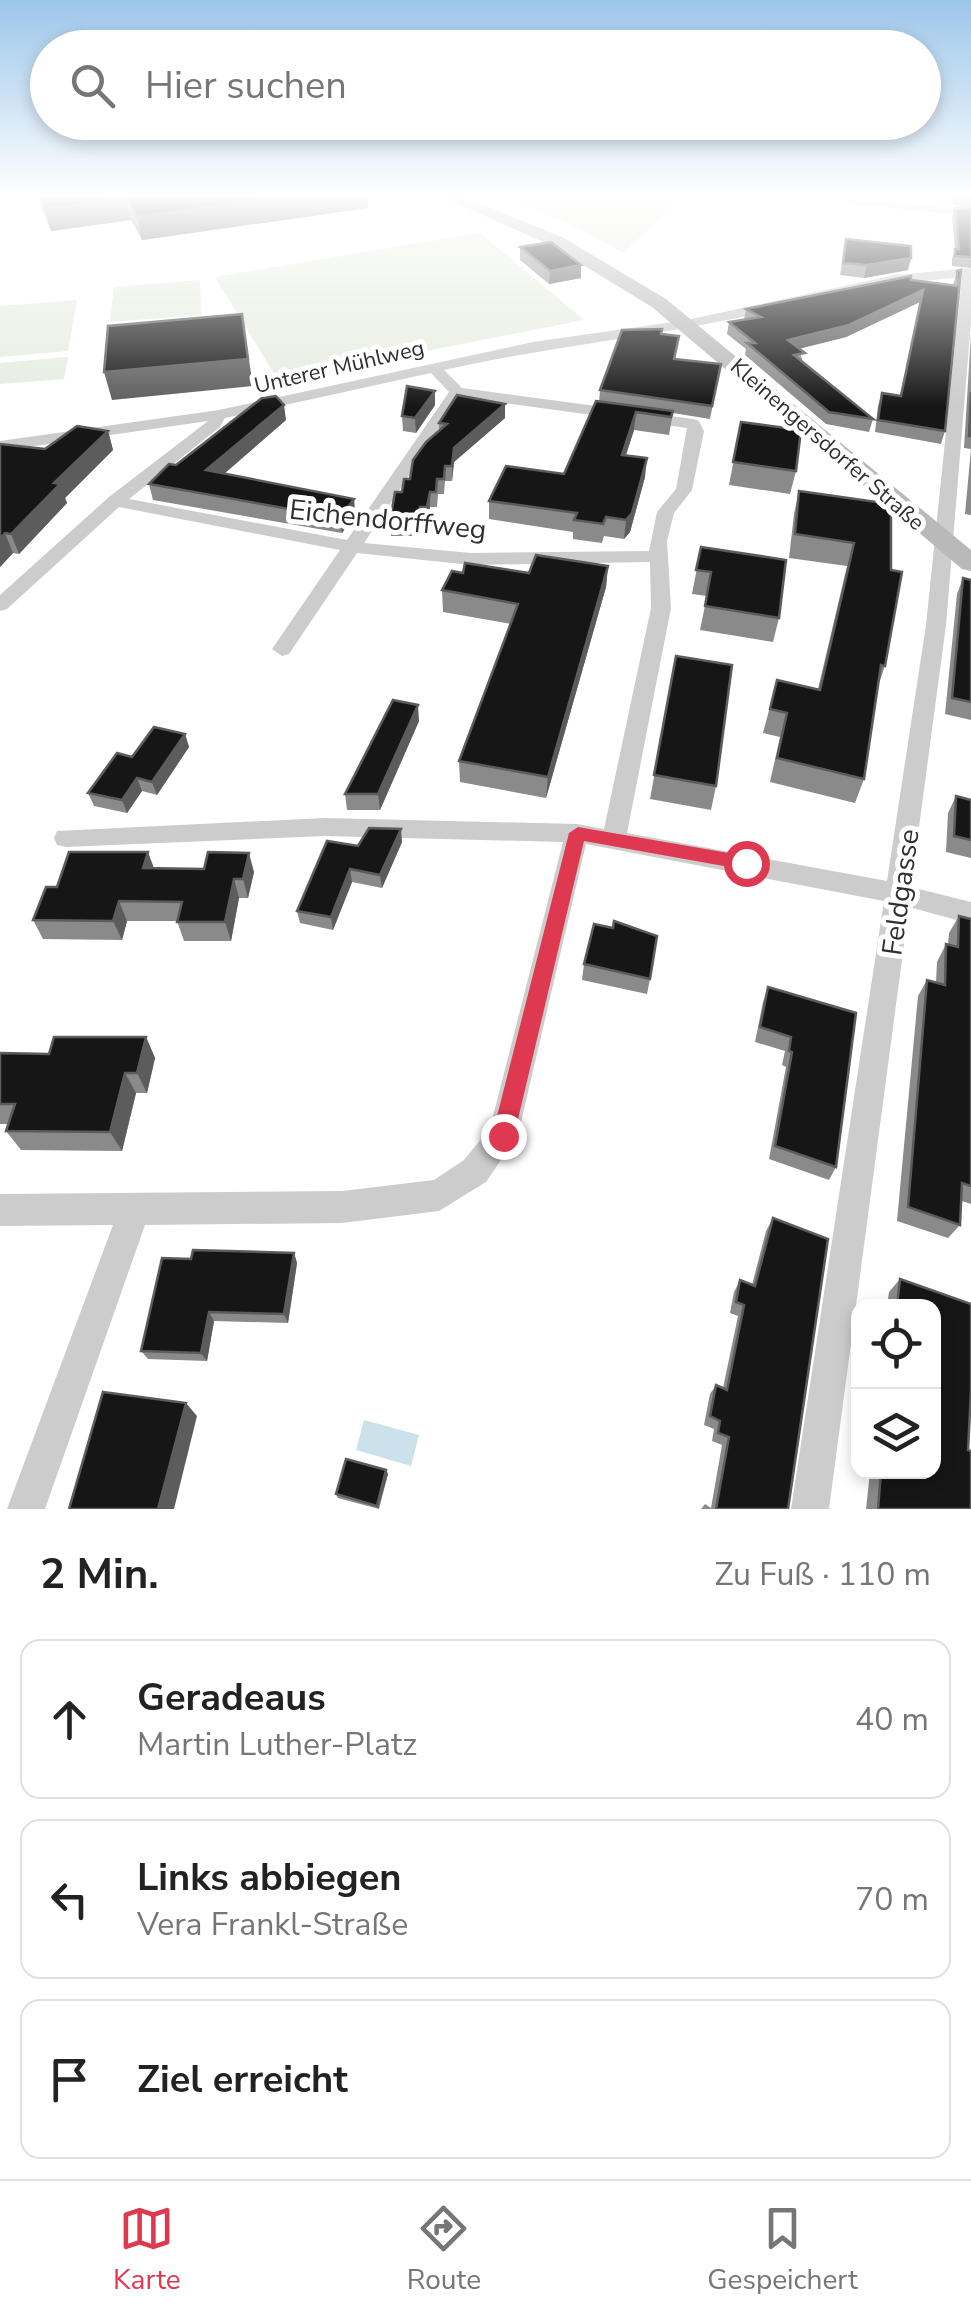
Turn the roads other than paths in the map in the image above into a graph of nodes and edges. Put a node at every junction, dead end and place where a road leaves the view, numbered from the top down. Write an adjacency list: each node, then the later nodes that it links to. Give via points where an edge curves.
1 (601, 266): 3 (main road, Kleinengersdorfer Straße)
2 (970, 272): 3 (street, Unterer Mühlweg, via 894,279); 9 (street, Feldgasse)
3 (687, 324): 4 (street, Unterer Mühlweg); 9 (main road, Kleinengersdorfer Straße)
4 (434, 367): 5 (street); 6 (street, Unterer Mühlweg)
5 (457, 392): 10 (street); 11 (street, via 693,424 697,436 684,490 666,512)
6 (219, 415): 7 (street, Unterer Mühlweg); 8 (street)
7 (0, 446)
8 (115, 500): 10 (street, Eichendorffweg); 13 (street)
9 (943, 544): 12 (main road, Kleinengersdorfer Straße); 18 (street, Feldgasse)
10 (352, 547): 11 (street, Eichendorffweg, via 471,560); 14 (street)
11 (657, 556): 17 (street, via 662,608)
12 (971, 563)
13 (0, 605)
14 (282, 648)
15 (578, 833): 16 (street, via 325,827); 17 (street); 21 (street, via 503,1136 476,1170 439,1196 342,1207)
16 (66, 838)
17 (614, 838): 18 (street)
18 (900, 894): 19 (street); 23 (street, Feldgasse)
19 (971, 913)
20 (0, 1210): 21 (street)
21 (134, 1210): 22 (street)
22 (26, 1509)
23 (810, 1509)

